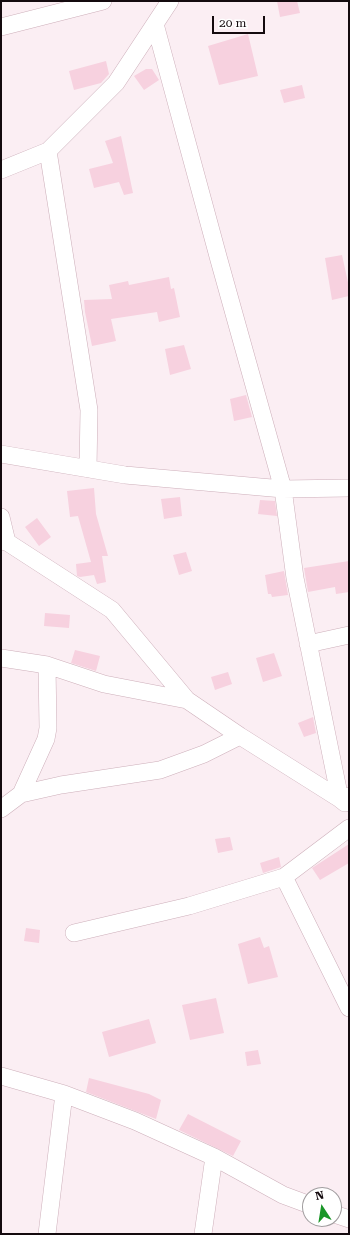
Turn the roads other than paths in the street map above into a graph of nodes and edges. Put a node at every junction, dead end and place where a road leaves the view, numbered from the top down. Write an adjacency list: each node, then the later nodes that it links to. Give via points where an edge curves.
1 (103, 1): 4 (street)
2 (170, 1): 3 (street)
3 (155, 24): 5 (street, via 116,83); 10 (street)
4 (1, 27)
5 (48, 151): 6 (street); 8 (street, via 89,410)
6 (1, 170)
7 (1, 454): 8 (street)
8 (88, 469): 10 (street, via 125,475)
9 (349, 488): 10 (street)
10 (283, 489): 14 (street, via 295,578)
11 (1, 517): 12 (street)
12 (4, 541): 17 (street, via 112,610)
13 (349, 635): 14 (street)
14 (308, 644): 20 (street)
15 (1, 658): 16 (street)
16 (47, 665): 17 (street, via 104,684); 19 (street, via 46,739)
17 (187, 700): 18 (street)
18 (240, 736): 19 (street, via 204,754 160,770 61,785); 20 (street)
19 (21, 794): 21 (street)
20 (346, 800)
21 (1, 809)
22 (349, 828): 23 (street)
23 (284, 877): 24 (street, via 190,906); 25 (street)
24 (74, 934)
25 (349, 1008)
26 (1, 1076): 27 (street)
27 (64, 1094): 28 (street, via 135,1121); 30 (street)
28 (214, 1157): 29 (street, via 283,1195); 31 (street)
29 (302, 1202)
30 (47, 1234)
31 (203, 1234)

